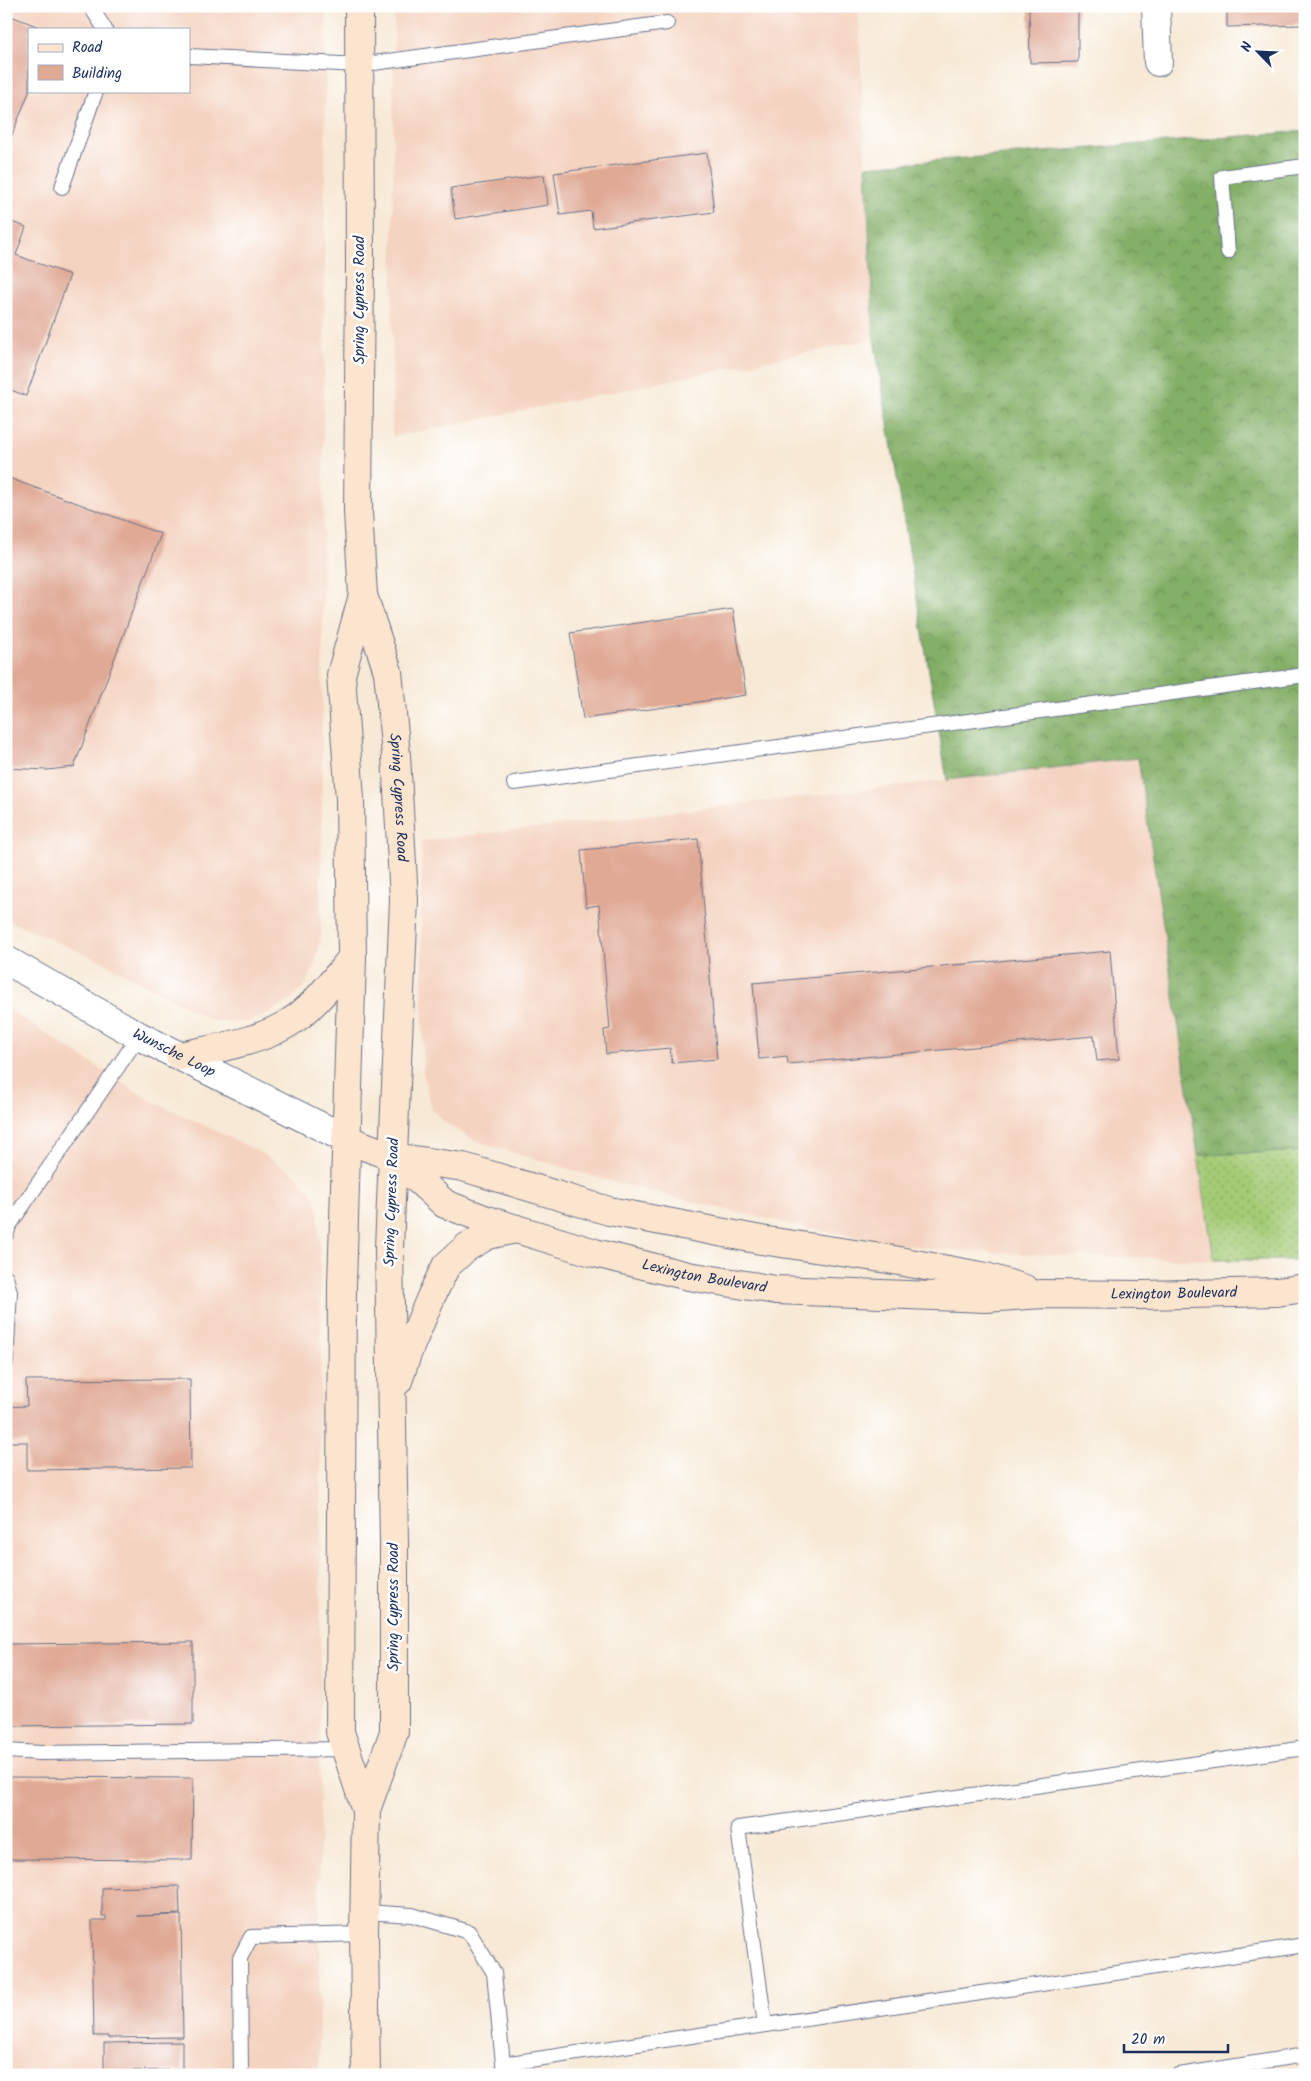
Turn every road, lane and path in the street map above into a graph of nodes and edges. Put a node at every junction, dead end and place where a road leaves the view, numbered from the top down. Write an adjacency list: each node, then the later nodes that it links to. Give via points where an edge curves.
1 (90, 6): 5 (lane)
2 (359, 6): 8 (main road, Spring Cypress Road)
3 (1156, 6): 7 (street)
4 (667, 23): 8 (lane)
5 (104, 28)
6 (190, 56): 8 (lane)
7 (1158, 62)
8 (359, 65): 13 (main road, Spring Cypress Road, via 358,512)
9 (96, 92): 11 (lane)
10 (1305, 166): 12 (lane, via 1222,177)
11 (62, 187)
12 (1228, 252)
13 (364, 594): 16 (main road, Spring Cypress Road, via 341,676 350,799); 21 (main road, Spring Cypress Road, via 388,672 404,900)
14 (1305, 674): 15 (lane)
15 (514, 783)
16 (352, 958): 19 (main road, via 313,1003 287,1024 253,1039); 20 (main road, Spring Cypress Road)
17 (6, 960): 18 (street, Wunsche Loop)
18 (139, 1036): 19 (street, Wunsche Loop); 23 (lane, via 9,1226)
19 (180, 1056): 20 (street, Wunsche Loop)
20 (346, 1139): 21 (main road, Lexington Boulevard); 30 (main road, Spring Cypress Road, via 340,1712 340,1732)
21 (393, 1157): 22 (main road, Lexington Boulevard, via 445,1204); 27 (main road, Lexington Boulevard, via 463,1167 609,1211 986,1277); 29 (main road, Spring Cypress Road, via 389,1248)
22 (516, 1229): 27 (main road, Lexington Boulevard, via 688,1276 776,1290 986,1298); 29 (main road, via 488,1235 467,1247 446,1266 407,1354)
23 (6, 1235)
24 (6, 1277): 26 (lane)
25 (1305, 1288): 27 (main road, Lexington Boulevard, via 1239,1293)
26 (8, 1292): 28 (lane)
27 (1043, 1294)
28 (6, 1362)
29 (392, 1401): 33 (main road, Spring Cypress Road, via 394,1732)
30 (346, 1748): 32 (lane); 33 (main road, Spring Cypress Road)
31 (1305, 1748): 36 (lane, via 738,1828)
32 (6, 1751)
33 (366, 1810): 34 (main road, Spring Cypress Road)
34 (364, 1923): 38 (lane, via 412,1915 469,1932 494,1973); 39 (lane, via 251,1937 240,1958); 40 (main road, Spring Cypress Road)
35 (1305, 1945): 36 (lane)
36 (765, 2025): 38 (lane)
37 (1305, 2055): 41 (lane)
38 (504, 2070)
39 (241, 2075)
40 (366, 2075)
41 (1179, 2075)

